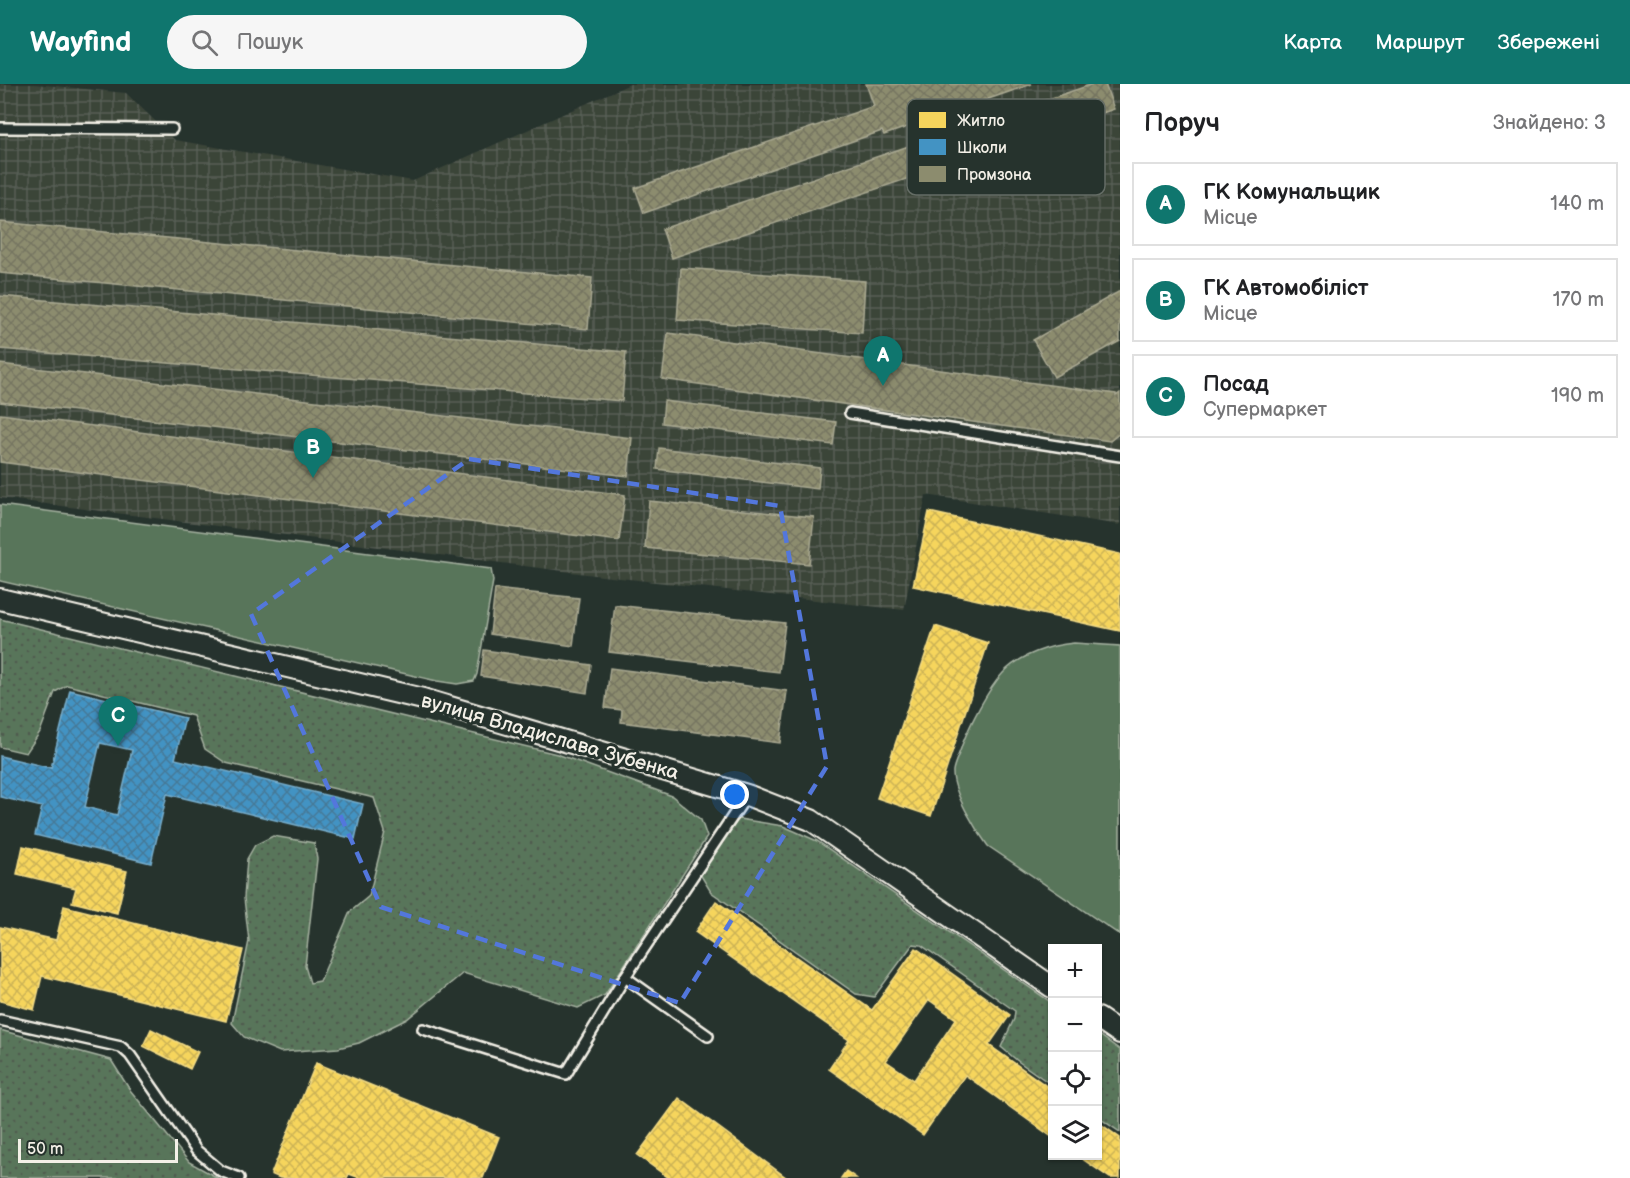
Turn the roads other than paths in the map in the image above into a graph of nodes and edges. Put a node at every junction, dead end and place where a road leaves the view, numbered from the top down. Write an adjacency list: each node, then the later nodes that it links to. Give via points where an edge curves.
1 (0, 128): 2 (lane)
2 (172, 129)
3 (850, 412): 4 (lane)
4 (1120, 456)
5 (0, 599): 6 (street, вулиця Владислава Зубенка, via 423,699)
6 (747, 795): 7 (lane); 8 (street, вулиця Владислава Зубенка, via 811,820)
7 (625, 977): 11 (lane, via 566,1074); 13 (lane)
8 (1048, 984)
9 (0, 1020): 14 (lane, via 121,1047 196,1150 221,1171)
10 (1102, 1021): 12 (street)
11 (423, 1029)
12 (1120, 1033)
13 (708, 1036)
14 (239, 1178)

